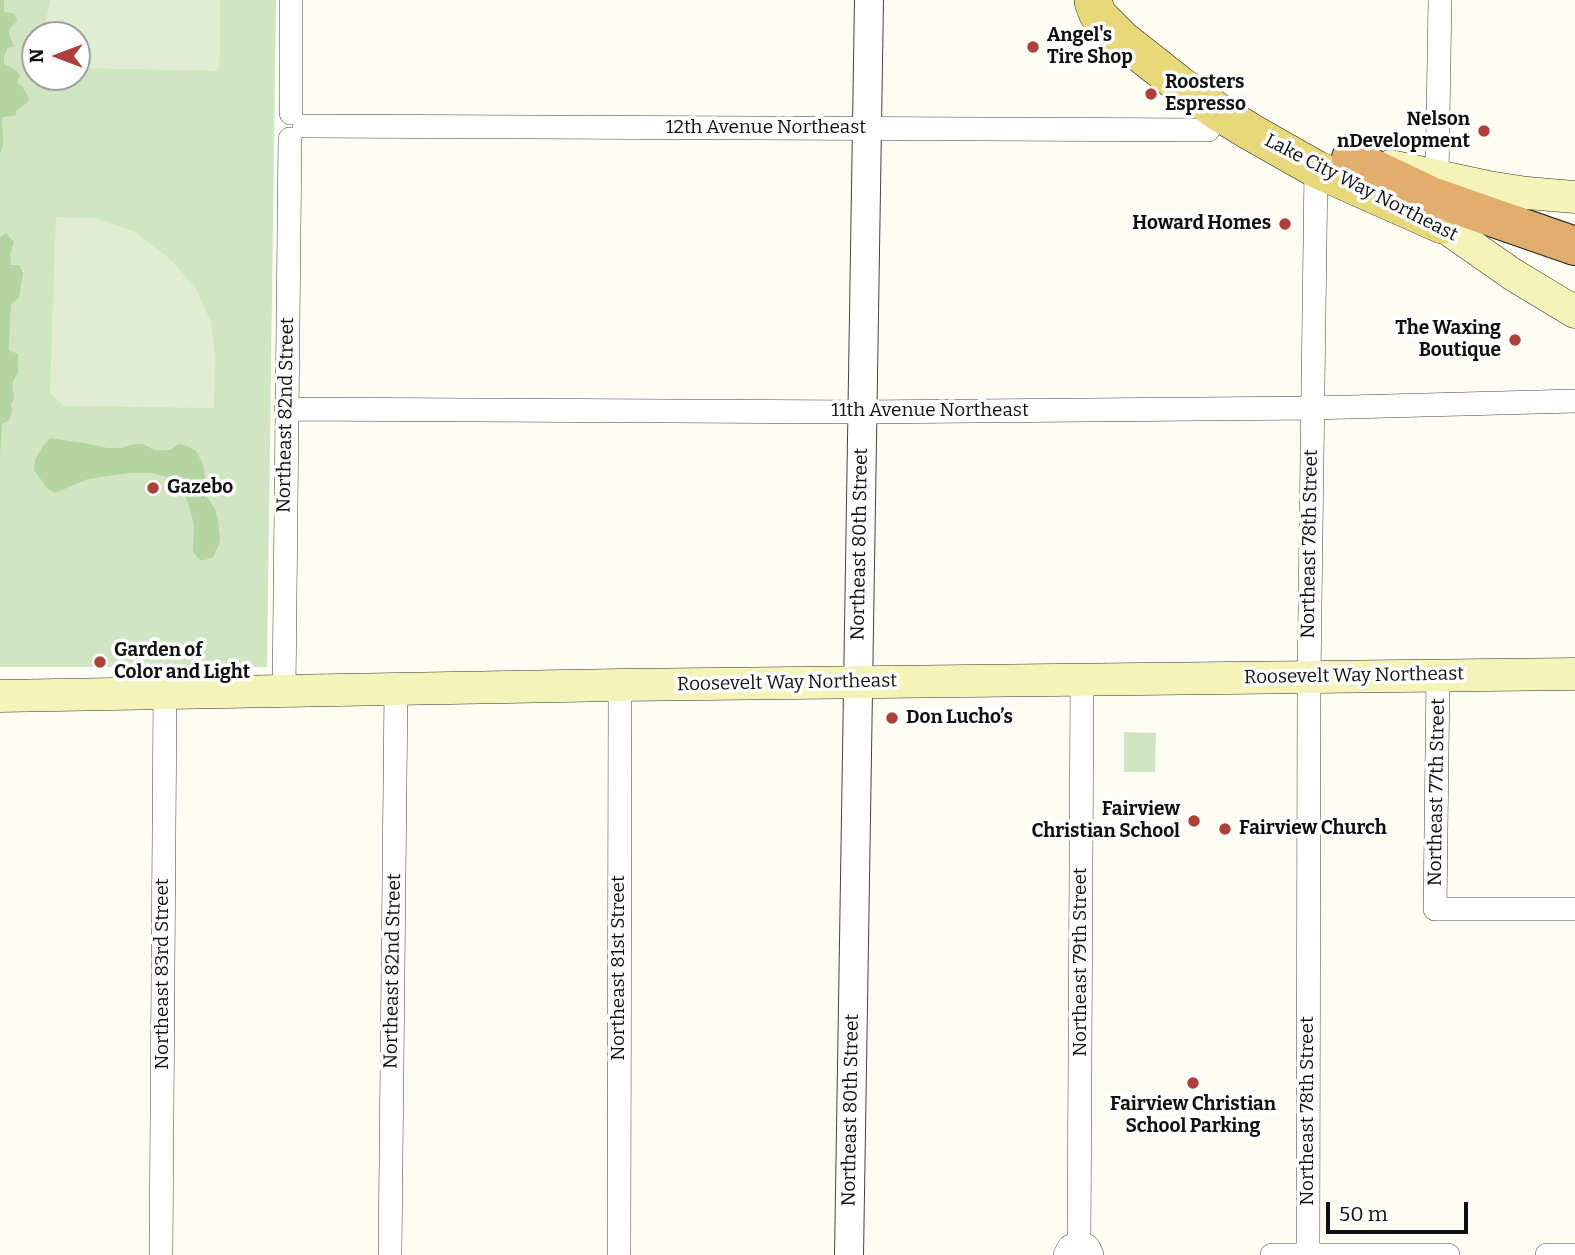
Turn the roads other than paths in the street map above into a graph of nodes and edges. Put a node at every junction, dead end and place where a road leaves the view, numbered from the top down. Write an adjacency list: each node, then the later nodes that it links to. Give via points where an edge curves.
1 (290, 0): 6 (street, Northeast 82nd Street)
2 (869, 0): 7 (street, Northeast 80th Street)
3 (1440, 0): 9 (street)
4 (1092, 1): 5 (main road, Lake City Way Northeast, via 1098,15 1123,40); 8 (main road, Lake City Way Northeast, via 1254,116)
5 (1220, 113): 7 (street, 12th Avenue Northeast, via 1208,130); 8 (main road, Lake City Way Northeast, via 1249,131)
6 (295, 126): 7 (street, 12th Avenue Northeast); 17 (street, Northeast 82nd Street)
7 (866, 128): 18 (street, Northeast 80th Street)
8 (1333, 163): 9 (main road); 11 (main road, Lake City Way Northeast); 12 (highway); 16 (street, Northeast 78th Street)
9 (1437, 176): 10 (main road)
10 (1575, 197)
11 (1442, 225): 13 (highway); 14 (main road, Lake City Way Northeast)
12 (1575, 246)
13 (1575, 271)
14 (1575, 312)
15 (1575, 401): 16 (street, 11th Avenue Northeast)
16 (1312, 408): 18 (street, 11th Avenue Northeast); 21 (street, Northeast 78th Street)
17 (286, 409): 18 (street, 11th Avenue Northeast); 26 (street, Northeast 82nd Street)
18 (862, 412): 23 (street, Northeast 80th Street)
19 (1575, 674): 20 (main road, Roosevelt Way Northeast)
20 (1438, 675): 21 (main road, Roosevelt Way Northeast); 29 (street, Northeast 77th Street, via 1435,909)
21 (1309, 677): 22 (main road, Roosevelt Way Northeast); 36 (street, Northeast 78th Street)
22 (1082, 680): 23 (main road, Roosevelt Way Northeast); 30 (street, Northeast 79th Street)
23 (858, 682): 24 (main road, Roosevelt Way Northeast); 34 (street, Northeast 80th Street)
24 (620, 685): 25 (main road, Roosevelt Way Northeast); 32 (street, Northeast 81st Street)
25 (396, 689): 26 (main road, Roosevelt Way Northeast); 31 (street, Northeast 82nd Street)
26 (284, 691): 27 (main road, Roosevelt Way Northeast)
27 (165, 692): 28 (main road, Roosevelt Way Northeast); 33 (street, Northeast 83rd Street)
28 (0, 696)
29 (1575, 909)
30 (1079, 1251)
31 (391, 1254)
32 (619, 1254)
33 (161, 1255)
34 (849, 1255)
35 (1272, 1255): 36 (street)
36 (1308, 1255): 37 (street)
37 (1448, 1255)
38 (1547, 1255): 39 (street)
39 (1575, 1255)

